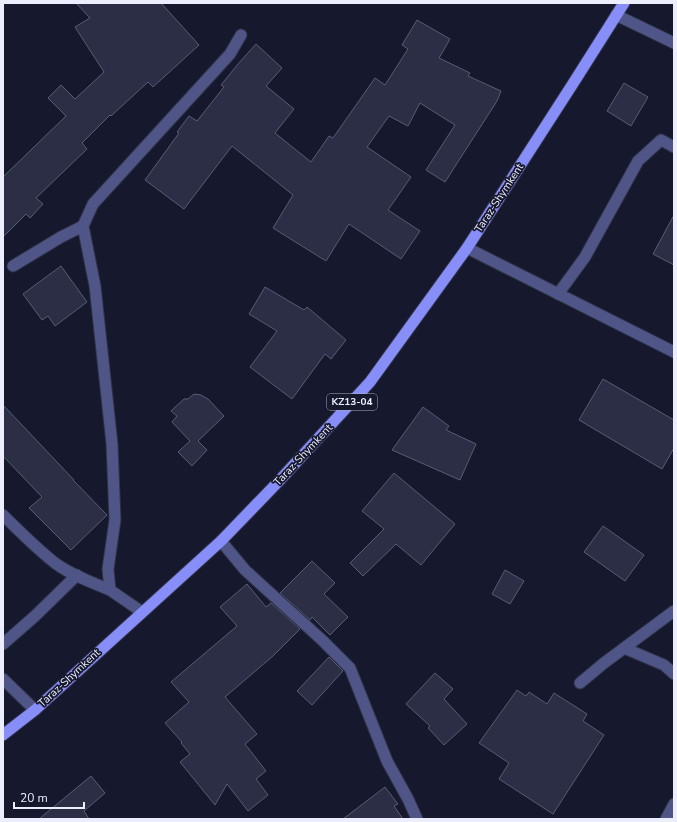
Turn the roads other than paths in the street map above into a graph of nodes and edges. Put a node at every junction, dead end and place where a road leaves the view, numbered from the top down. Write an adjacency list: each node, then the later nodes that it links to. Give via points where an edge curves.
1 (624, 3): 2 (main road, Taraz-Shymkent / KZ13-04)
2 (616, 14): 4 (street); 7 (main road, Taraz-Shymkent / KZ13-04)
3 (241, 35): 6 (street, via 230,54 93,204)
4 (674, 43)
5 (674, 147): 9 (street, via 661,140 638,161 585,257)
6 (84, 226): 8 (street); 14 (street, via 95,286 112,444 115,520 108,569)
7 (467, 248): 9 (street); 12 (main road, Taraz-Shymkent / KZ13-04, via 370,382)
8 (13, 266)
9 (558, 294): 10 (street)
10 (674, 352)
11 (3, 515): 13 (street, via 30,542 56,563)
12 (221, 540): 16 (main road, Taraz-Shymkent / KZ13-04); 25 (street, via 245,570 350,668 387,761)
13 (77, 575): 14 (street); 17 (street)
14 (110, 590): 16 (street)
15 (674, 611): 18 (street)
16 (142, 612): 22 (main road, Taraz-Shymkent / KZ13-04)
17 (3, 644)
18 (624, 648): 19 (street, via 664,665); 21 (street)
19 (674, 674)
20 (3, 679): 22 (street)
21 (580, 683)
22 (35, 710): 23 (main road, Taraz-Shymkent / KZ13-04)
23 (3, 735)
24 (674, 804): 26 (street)
25 (417, 819)
26 (666, 819)

